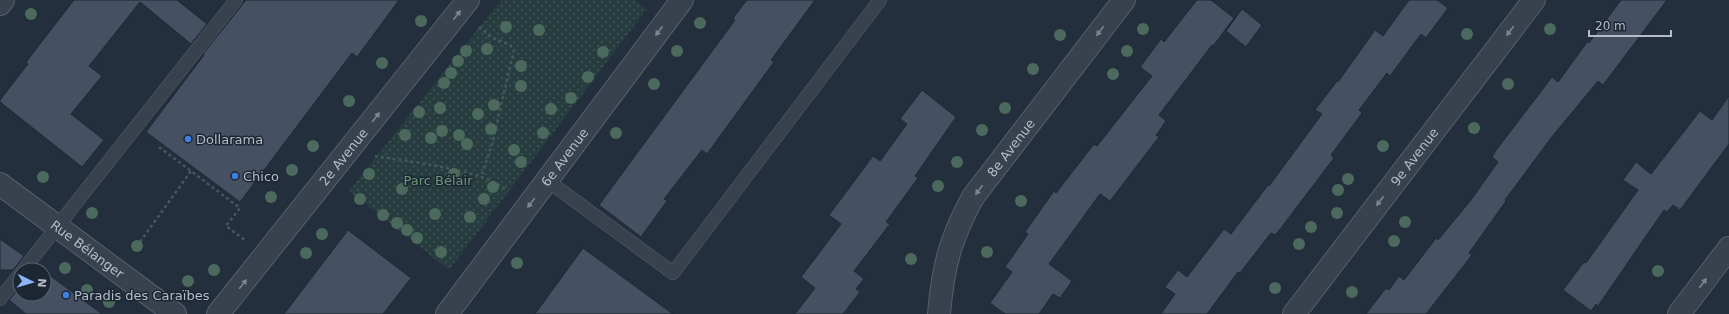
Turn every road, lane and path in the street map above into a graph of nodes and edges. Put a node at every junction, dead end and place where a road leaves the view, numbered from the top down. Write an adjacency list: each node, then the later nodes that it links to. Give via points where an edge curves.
1 (3, 0): 8 (street)
2 (236, 0): 17 (lane)
3 (468, 0): 25 (street, 2e Avenue, one-way to 3)
4 (682, 0): 14 (street, 6e Avenue, one-way to 14)
5 (880, 0): 14 (lane, via 673,273)
6 (1124, 0): 27 (street, 8e Avenue, one-way to 27, via 973,198 949,247)
7 (1534, 0): 28 (street, 9e Avenue, one-way to 28)
8 (0, 4)
9 (477, 25): 13 (path, via 491,37 510,45 514,50 492,144)
10 (159, 147): 12 (path)
11 (372, 156): 13 (path, via 436,166)
12 (191, 171): 18 (path); 19 (path, via 240,208 226,226)
13 (481, 177): 16 (path, via 501,185)
14 (548, 182): 26 (street, 6e Avenue, one-way to 26)
15 (0, 184): 17 (street, Rue Bélanger)
16 (512, 194)
17 (58, 227): 21 (lane); 24 (street, Rue Bélanger)
18 (140, 242)
19 (248, 243)
20 (1729, 248): 29 (street, one-way to 20)
21 (30, 262)
22 (12, 284): 23 (lane)
23 (0, 299)
24 (176, 314)
25 (218, 314)
26 (447, 314)
27 (938, 314)
28 (1294, 314)
29 (1679, 314)

